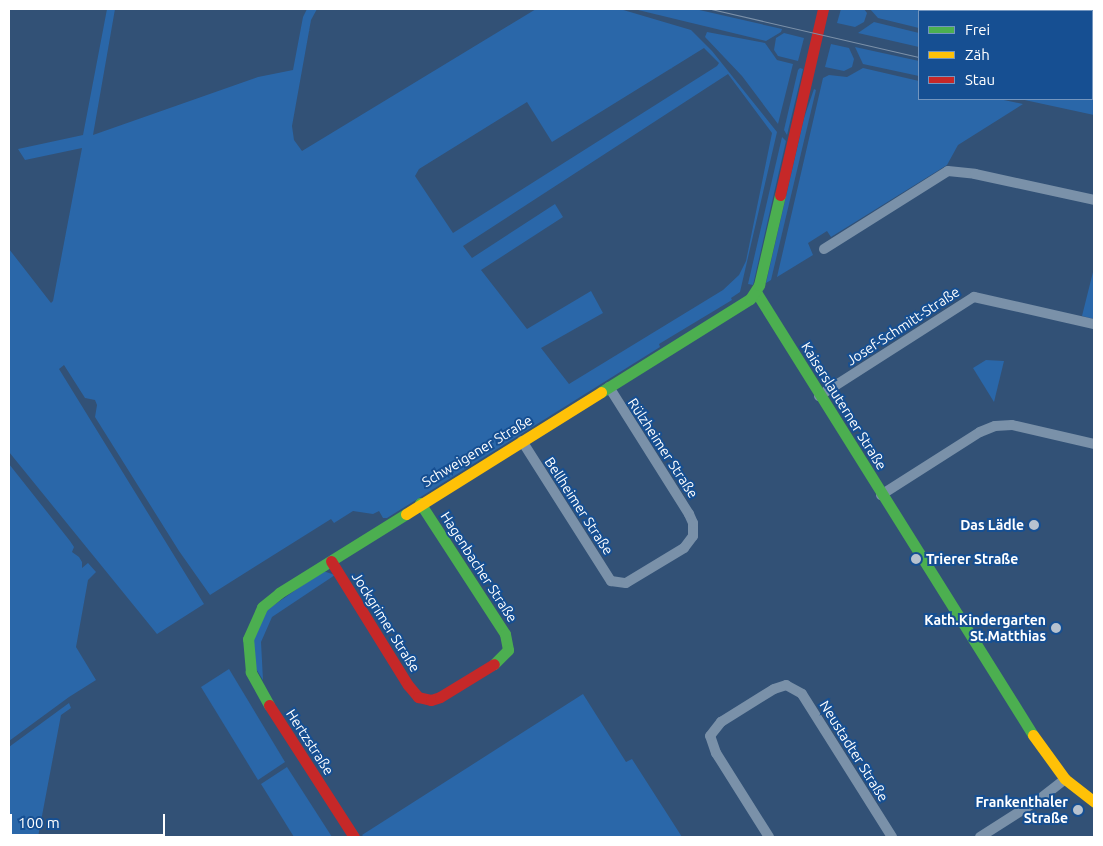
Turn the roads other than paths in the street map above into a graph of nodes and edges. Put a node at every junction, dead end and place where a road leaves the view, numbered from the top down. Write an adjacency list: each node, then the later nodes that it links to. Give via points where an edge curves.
1 (822, 13): 4 (main road)
2 (1094, 200): 3 (street, via 982,175 948,171)
3 (824, 249)
4 (756, 292): 6 (main road, Schweigener Straße, via 744,303); 7 (main road, Kaiserslauterner Straße)
5 (1094, 324): 7 (street, Josef-Schmitt-Straße, via 974,297)
6 (609, 387): 8 (main road, Schweigener Straße); 13 (street, Rülzheimer Straße, via 693,523 693,536 684,548 626,583)
7 (820, 396): 10 (main road, Kaiserslauterner Straße)
8 (522, 441): 11 (main road, Schweigener Straße); 13 (street, Bellheimer Straße, via 611,581)
9 (1094, 444): 10 (street, via 1012,425 995,426 980,432)
10 (881, 495): 16 (main road, Kaiserslauterner Straße, via 1029,730)
11 (420, 503): 12 (main road, Schweigener Straße); 15 (main road, Hagenbacher Straße, via 505,634 508,650 500,660 440,697 431,700)
12 (331, 561): 14 (main road, Schweigener Straße, via 262,607 250,631); 15 (main road, Jockgrimer Straße)
13 (618, 583)
14 (248, 659): 18 (main road, Hertzstraße, via 260,691)
15 (418, 697)
16 (1065, 779): 17 (main road, Kaiserslauterner Straße); 21 (street)
17 (1094, 802)
18 (354, 837)
19 (769, 837): 20 (street, Neustadter Straße, via 716,753 710,736 721,722 774,689 786,686 802,694)
20 (892, 837)
21 (980, 837)

